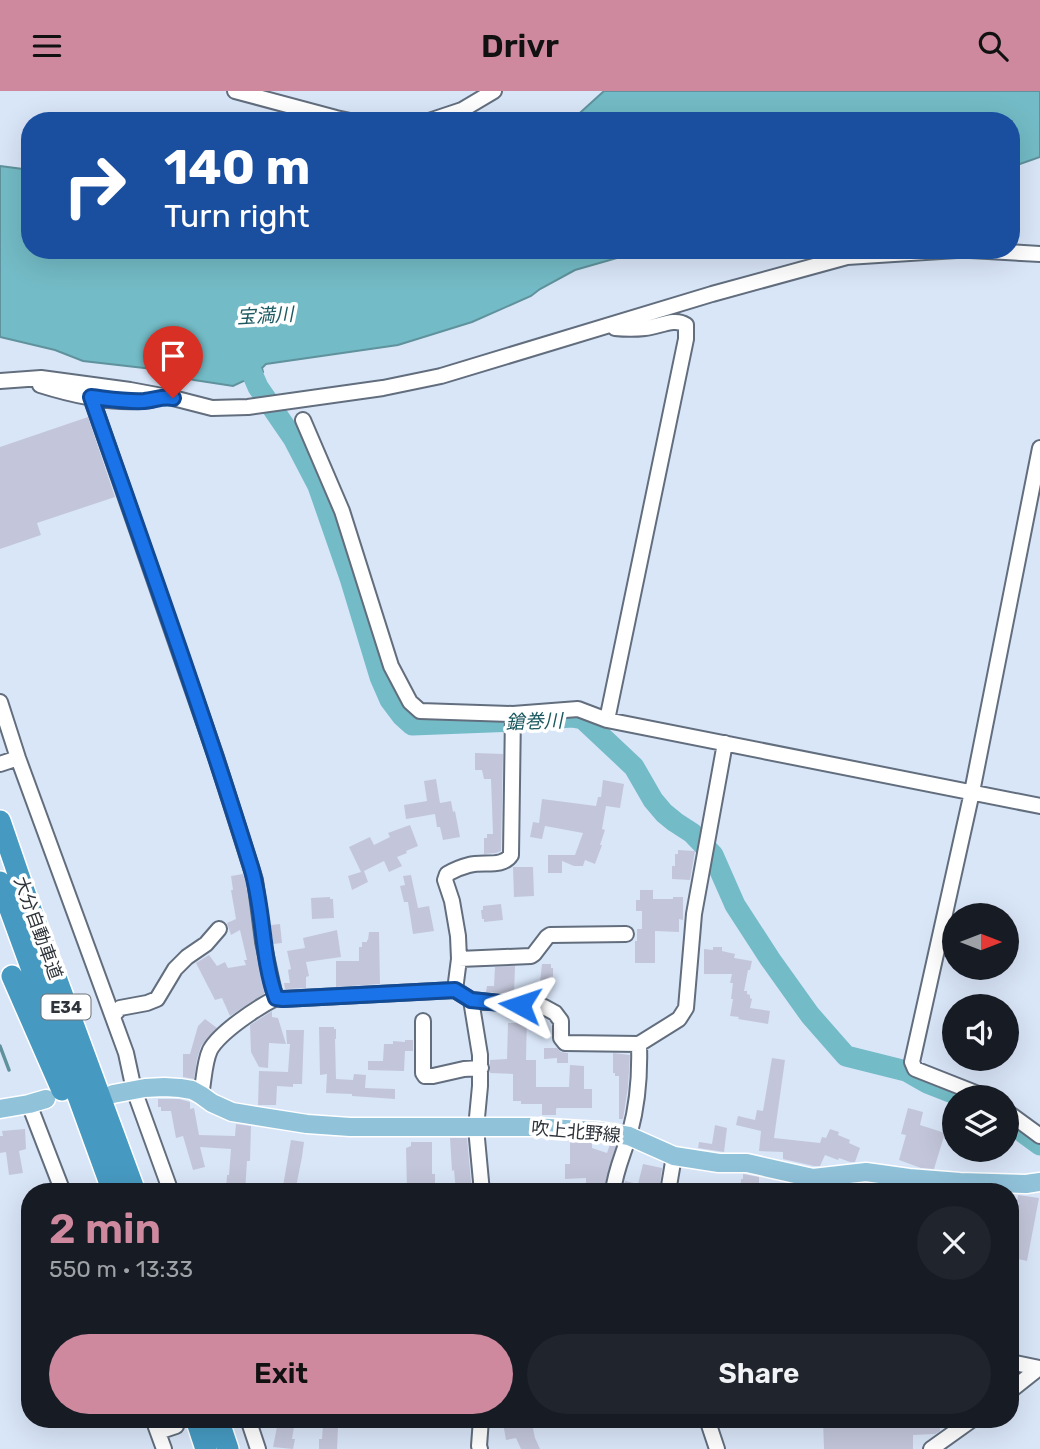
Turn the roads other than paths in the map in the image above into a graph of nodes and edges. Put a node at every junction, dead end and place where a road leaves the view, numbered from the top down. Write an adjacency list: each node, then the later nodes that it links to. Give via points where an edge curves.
1 (235, 91): 3 (street)
2 (494, 91): 4 (street)
3 (314, 112)
4 (456, 112)
5 (1020, 253): 6 (street)
6 (1040, 254)
7 (840, 259): 8 (street)
8 (607, 325): 12 (street, via 440,376 383,388 231,409); 17 (street, via 643,328 680,321 686,325)
9 (18, 379): 10 (street); 11 (street); 12 (street, via 41,378)
10 (0, 381)
11 (91, 397): 12 (street, via 126,401); 30 (street, via 255,880)
12 (163, 397)
13 (303, 420): 16 (street, via 342,511 391,666 410,702 420,711)
14 (1040, 448): 21 (street)
15 (0, 702): 19 (street)
16 (513, 714): 17 (street, via 578,709); 27 (street, via 510,859 471,864 447,874 445,880)
17 (607, 720): 18 (street)
18 (725, 743): 21 (street); 34 (street, via 694,914 686,1008 679,1019)
19 (18, 758): 20 (street); 32 (street)
20 (0, 764)
21 (972, 792): 22 (street); 36 (street, via 912,1062 915,1069)
22 (1040, 806)
23 (0, 821): 51 (highway, 大分自動車道 / E34)
24 (0, 882): 50 (highway, 大分自動車道 / E34)
25 (219, 929): 32 (street, via 175,969 157,999 120,1008)
26 (626, 934): 27 (street, via 550,935 531,956)
27 (459, 960): 29 (street)
28 (12, 976): 49 (highway)
29 (455, 990): 30 (street); 31 (street)
30 (276, 998): 39 (street, via 215,1043)
31 (471, 1000): 34 (street, via 544,1007 561,1021 565,1043); 35 (street)
32 (113, 1016): 37 (street)
33 (423, 1021): 35 (street, via 425,1076)
34 (639, 1044): 44 (street, via 637,1103)
35 (481, 1068): 43 (street)
36 (956, 1085)
37 (134, 1090): 38 (main road, 吹上北野線); 39 (main road, 吹上北野線, via 164,1087); 52 (street)
38 (113, 1094)
39 (201, 1095): 43 (main road, 吹上北野線, via 232,1112 307,1124)
40 (38, 1102): 41 (main road); 48 (street)
41 (0, 1109)
42 (1019, 1121): 45 (street)
43 (476, 1128): 44 (main road, 吹上北野線, via 533,1127); 53 (street)
44 (629, 1136): 46 (main road, 吹上北野線); 54 (street)
45 (1040, 1136)
46 (674, 1156): 55 (street); 56 (main road, 吹上北野線, via 747,1163 813,1178 866,1172)
47 (1040, 1182): 57 (main road, 吹上北野線)
48 (61, 1183)
49 (102, 1183)
50 (110, 1183)
51 (132, 1183)
52 (168, 1183)
53 (481, 1183)
54 (614, 1183)
55 (670, 1183)
56 (993, 1183)
57 (1019, 1184)
58 (1019, 1364): 59 (street, via 1039,1368)
59 (1019, 1384)
60 (156, 1428): 67 (street)
61 (190, 1428): 68 (highway)
62 (221, 1428): 69 (highway)
63 (251, 1428): 70 (street)
64 (481, 1428): 71 (street)
65 (710, 1428): 72 (street)
66 (960, 1428): 73 (street)
67 (164, 1449)
68 (206, 1449)
69 (228, 1449)
70 (258, 1449)
71 (480, 1449)
72 (717, 1449)
73 (931, 1449)

